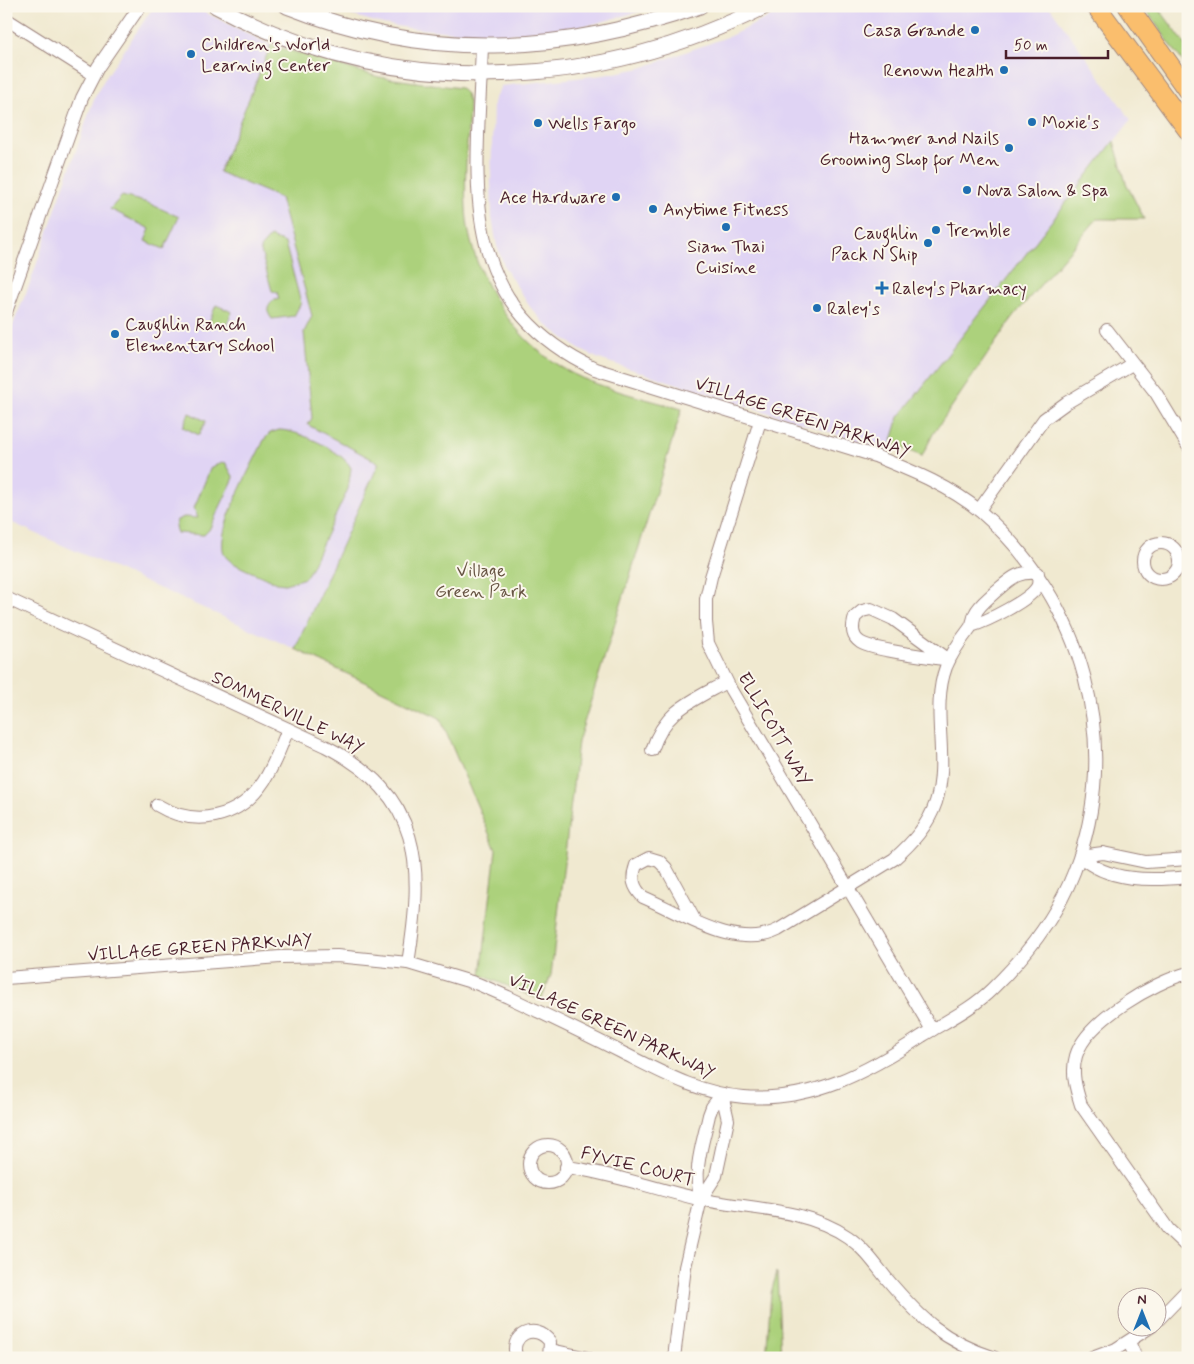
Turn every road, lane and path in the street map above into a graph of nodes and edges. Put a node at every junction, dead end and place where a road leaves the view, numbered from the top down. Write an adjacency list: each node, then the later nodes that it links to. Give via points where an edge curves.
1 (140, 6): 10 (street)
2 (216, 6): 11 (street, via 263,29 348,57 422,70)
3 (286, 6): 9 (street, via 357,29 406,39)
4 (700, 6): 9 (street, via 633,28 596,36 527,45)
5 (766, 6): 11 (street, via 703,35 631,58 551,71)
6 (1096, 6): 13 (main road)
7 (1128, 6): 12 (main road)
8 (6, 19): 10 (street)
9 (482, 45): 11 (street, VILLAGE GREEN PARKWAY)
10 (93, 74): 14 (street)
11 (481, 74): 17 (street, VILLAGE GREEN PARKWAY, via 480,220 486,250 510,302 528,324 572,359 630,381)
12 (1188, 90)
13 (1188, 130)
14 (6, 312)
15 (1107, 330): 16 (street)
16 (1132, 364): 18 (street, via 1156,392); 19 (street, via 1044,418)
17 (760, 420): 19 (street, VILLAGE GREEN PARKWAY, via 875,456 914,472); 24 (street, ELLICOTT WAY, via 706,599 708,643)
18 (1188, 446)
19 (979, 510): 20 (street, VILLAGE GREEN PARKWAY)
20 (1038, 573): 22 (street, via 1038,585 1030,594 985,622); 22 (street, via 1024,571 1014,576 979,607); 28 (street, VILLAGE GREEN PARKWAY, via 1072,636 1090,700 1096,773 1092,807)
21 (6, 598): 25 (street, SOMMERVILLE WAY)
22 (971, 626): 23 (street)
23 (949, 660): 23 (street, via 882,612 871,609 855,617 853,634 866,646); 31 (street, via 940,702 943,757 936,803 925,826 910,845 894,859)
24 (726, 682): 26 (street, via 671,714); 31 (street, ELLICOTT WAY)
25 (288, 729): 27 (street, via 263,783 226,813 196,818 172,814); 33 (street, SOMMERVILLE WAY, via 347,757 364,769 394,803 406,825 417,873)
26 (652, 750)
27 (157, 805)
28 (1080, 856): 29 (street, via 1103,854 1146,862); 30 (street, via 1103,872 1127,877 1150,880); 36 (street, VILLAGE GREEN PARKWAY, via 1056,908 1015,965 990,992)
29 (1188, 858)
30 (1188, 877)
31 (847, 887): 32 (street, via 767,935 727,934); 36 (street, ELLICOTT WAY)
32 (694, 919): 32 (street, via 659,861 649,858 636,865 633,882 636,890)
33 (408, 963): 35 (street, VILLAGE GREEN PARKWAY, via 337,956 288,957); 37 (street, VILLAGE GREEN PARKWAY, via 478,984 681,1082)
34 (1188, 973): 40 (street, via 1137,994 1093,1030 1083,1041 1074,1070 1081,1105 1163,1223)
35 (6, 978)
36 (932, 1030): 37 (street, VILLAGE GREEN PARKWAY, via 860,1073 812,1092 769,1098)
37 (722, 1094): 39 (street, via 709,1115 696,1174); 39 (street, via 728,1112 726,1130 716,1176)
38 (566, 1167): 39 (street, FYVIE COURT, via 593,1170)
39 (701, 1199): 48 (street, via 685,1267); 49 (street, FYVIE COURT, via 788,1214 833,1228 860,1247 924,1319 950,1339)
40 (1188, 1248)
41 (1188, 1289): 42 (street)
42 (1166, 1312)
43 (1138, 1336): 44 (street)
44 (1129, 1342): 50 (street); 51 (street)
45 (550, 1354): 46 (street, via 547,1337 536,1331 520,1337 516,1343); 47 (street)
46 (518, 1358)
47 (588, 1358)
48 (674, 1358)
49 (995, 1358)
50 (1092, 1358)
51 (1136, 1358)

